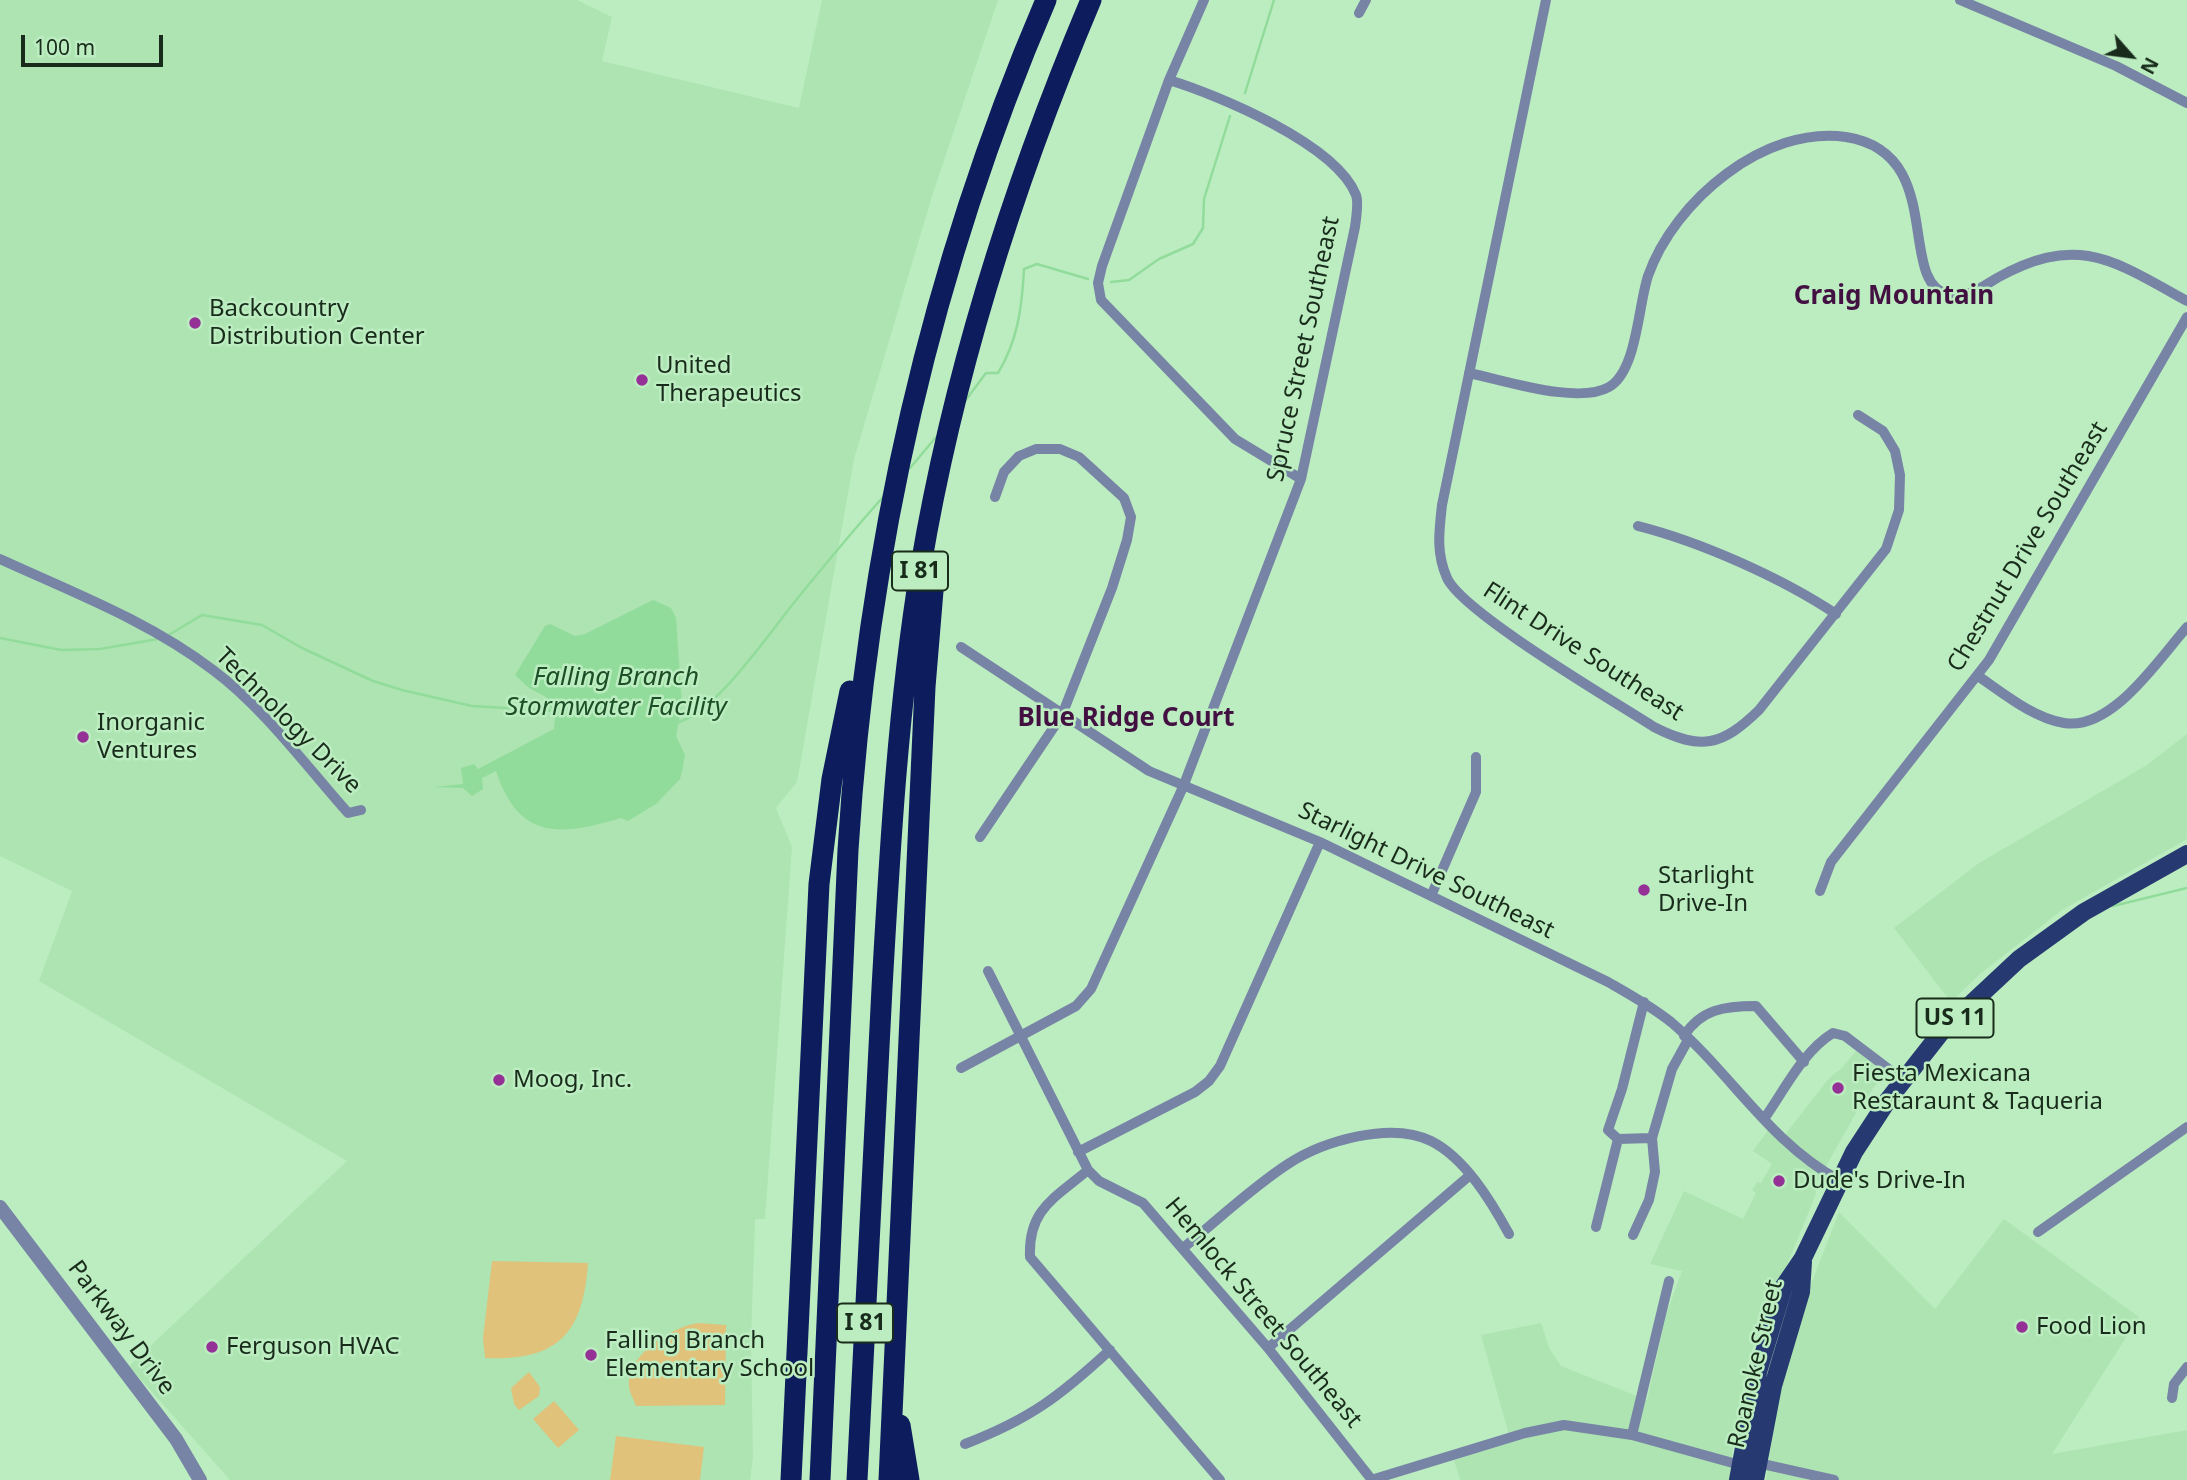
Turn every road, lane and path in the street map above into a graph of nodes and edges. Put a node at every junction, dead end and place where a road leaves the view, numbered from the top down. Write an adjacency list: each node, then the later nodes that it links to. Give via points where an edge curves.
1 (1046, 0): 19 (highway, I 81, via 995,127 942,288 900,458)
2 (1091, 0): 10 (highway, I 81)
3 (1204, 0): 8 (street)
4 (1366, 0): 7 (street)
5 (1546, 0): 13 (street, Flint Drive Southeast)
6 (1960, 0): 9 (street, via 2116,66)
7 (1359, 13)
8 (1169, 80): 15 (street, via 1102,266 1101,300 1235,439); 15 (street, Spruce Street Southeast, via 1267,119 1338,170 1356,195 1355,227)
9 (2187, 103)
10 (1012, 205): 58 (highway, via 955,458 933,581); 68 (highway, I 81, via 948,431 922,562 900,722)
11 (2187, 301): 13 (street, via 2103,258 2064,254 2027,262 1961,297 1946,295 1931,286 1923,270 1914,200 1894,164 1863,141 1815,136 1754,155 1696,201 1660,250 1642,298 1627,368 1607,388 1581,394)
12 (2187, 317): 23 (street, Chestnut Drive Southeast)
13 (1469, 373): 20 (street, Flint Drive Southeast, via 1437,550 1457,594 1517,639 1654,727 1699,744 1739,730)
14 (1858, 415): 20 (street, Flint Drive Southeast, via 1883,431 1895,451 1899,510 1886,549)
15 (1301, 479): 26 (street, Spruce Street Southeast)
16 (995, 496): 24 (street, via 1004,472 1019,456 1036,449 1060,449 1079,457 1124,498 1131,517 1112,588)
17 (1638, 526): 20 (street, via 1664,532 1773,578)
18 (0, 559): 27 (street, Technology Drive, via 149,629 215,671 348,813)
19 (874, 591): 60 (highway, via 841,731 820,884); 67 (highway, I 81, via 849,826)
20 (1836, 614)
21 (2187, 627): 23 (street, via 2116,706 2101,718 2082,724 2062,723 2036,712)
22 (961, 648): 24 (street, Starlight Drive Southeast)
23 (1978, 676): 31 (street, Chestnut Drive Southeast, via 1831,862)
24 (1062, 715): 26 (street, Starlight Drive Southeast, via 1149,771); 28 (street)
25 (1476, 757): 32 (street, via 1476,792)
26 (1183, 787): 29 (street, Starlight Drive Southeast); 35 (street, Spruce Street Southeast, via 1091,989 1076,1006)
27 (360, 810)
28 (980, 837)
29 (1320, 842): 32 (street, Starlight Drive Southeast); 44 (street, via 1220,1066 1209,1081)
30 (2187, 854): 39 (main road, Roanoke Street / US 11, via 2084,912 2019,959 1943,1030)
31 (1820, 891)
32 (1431, 896): 34 (street, Starlight Drive Southeast)
33 (988, 971): 35 (street, Hemlock Street Southeast)
34 (1644, 1003): 36 (street, Starlight Drive Southeast); 43 (street, via 1608,1130)
35 (1019, 1036): 38 (street, Spruce Street Southeast); 44 (street, Hemlock Street Southeast)
36 (1686, 1038): 37 (street, via 1693,1022 1706,1012 1756,1006); 40 (street, Starlight Drive Southeast); 42 (street)
37 (1804, 1062): 39 (street, via 1823,1039 1833,1034 1845,1036); 40 (street)
38 (961, 1068)
39 (1902, 1080): 47 (main road, Roanoke Street / US 11)
40 (1764, 1119): 47 (street, Starlight Drive Southeast, via 1797,1152)
41 (2187, 1127): 50 (street)
42 (1652, 1138): 43 (street); 52 (street, via 1655,1172 1649,1200)
43 (1618, 1139): 49 (street)
44 (1078, 1152): 45 (street, Hemlock Street Southeast)
45 (1088, 1170): 53 (street, Hemlock Street Southeast, via 1098,1181 1143,1203); 56 (street, via 1040,1210 1029,1233 1030,1257)
46 (1469, 1176): 51 (street); 53 (street, via 1432,1141 1410,1133 1385,1132 1338,1141 1289,1163); 55 (street)
47 (1839, 1180): 63 (main road, Roanoke Street / US 11, via 1803,1258 1801,1292)
48 (0, 1207): 64 (street, Parkway Drive, via 176,1439)
49 (1596, 1227)
50 (2038, 1233)
51 (1509, 1234)
52 (1633, 1235)
53 (1183, 1248): 55 (street, Hemlock Street Southeast)
54 (1669, 1281): 61 (street)
55 (1268, 1348): 72 (street, Hemlock Street Southeast)
56 (1111, 1350): 62 (street, via 1029,1417); 71 (street)
57 (2187, 1367): 59 (street, via 2174,1384)
58 (893, 1389): 69 (highway); 70 (highway)
59 (2172, 1398)
60 (795, 1406): 65 (highway); 66 (highway)
61 (1632, 1435): 63 (street); 72 (street, via 1585,1426 1544,1428)
62 (965, 1444)
63 (1751, 1474): 73 (street)
64 (200, 1480)
65 (780, 1480)
66 (791, 1480)
67 (820, 1480)
68 (857, 1480)
69 (889, 1480)
70 (909, 1480)
71 (1220, 1480)
72 (1372, 1480)
73 (1834, 1480)

